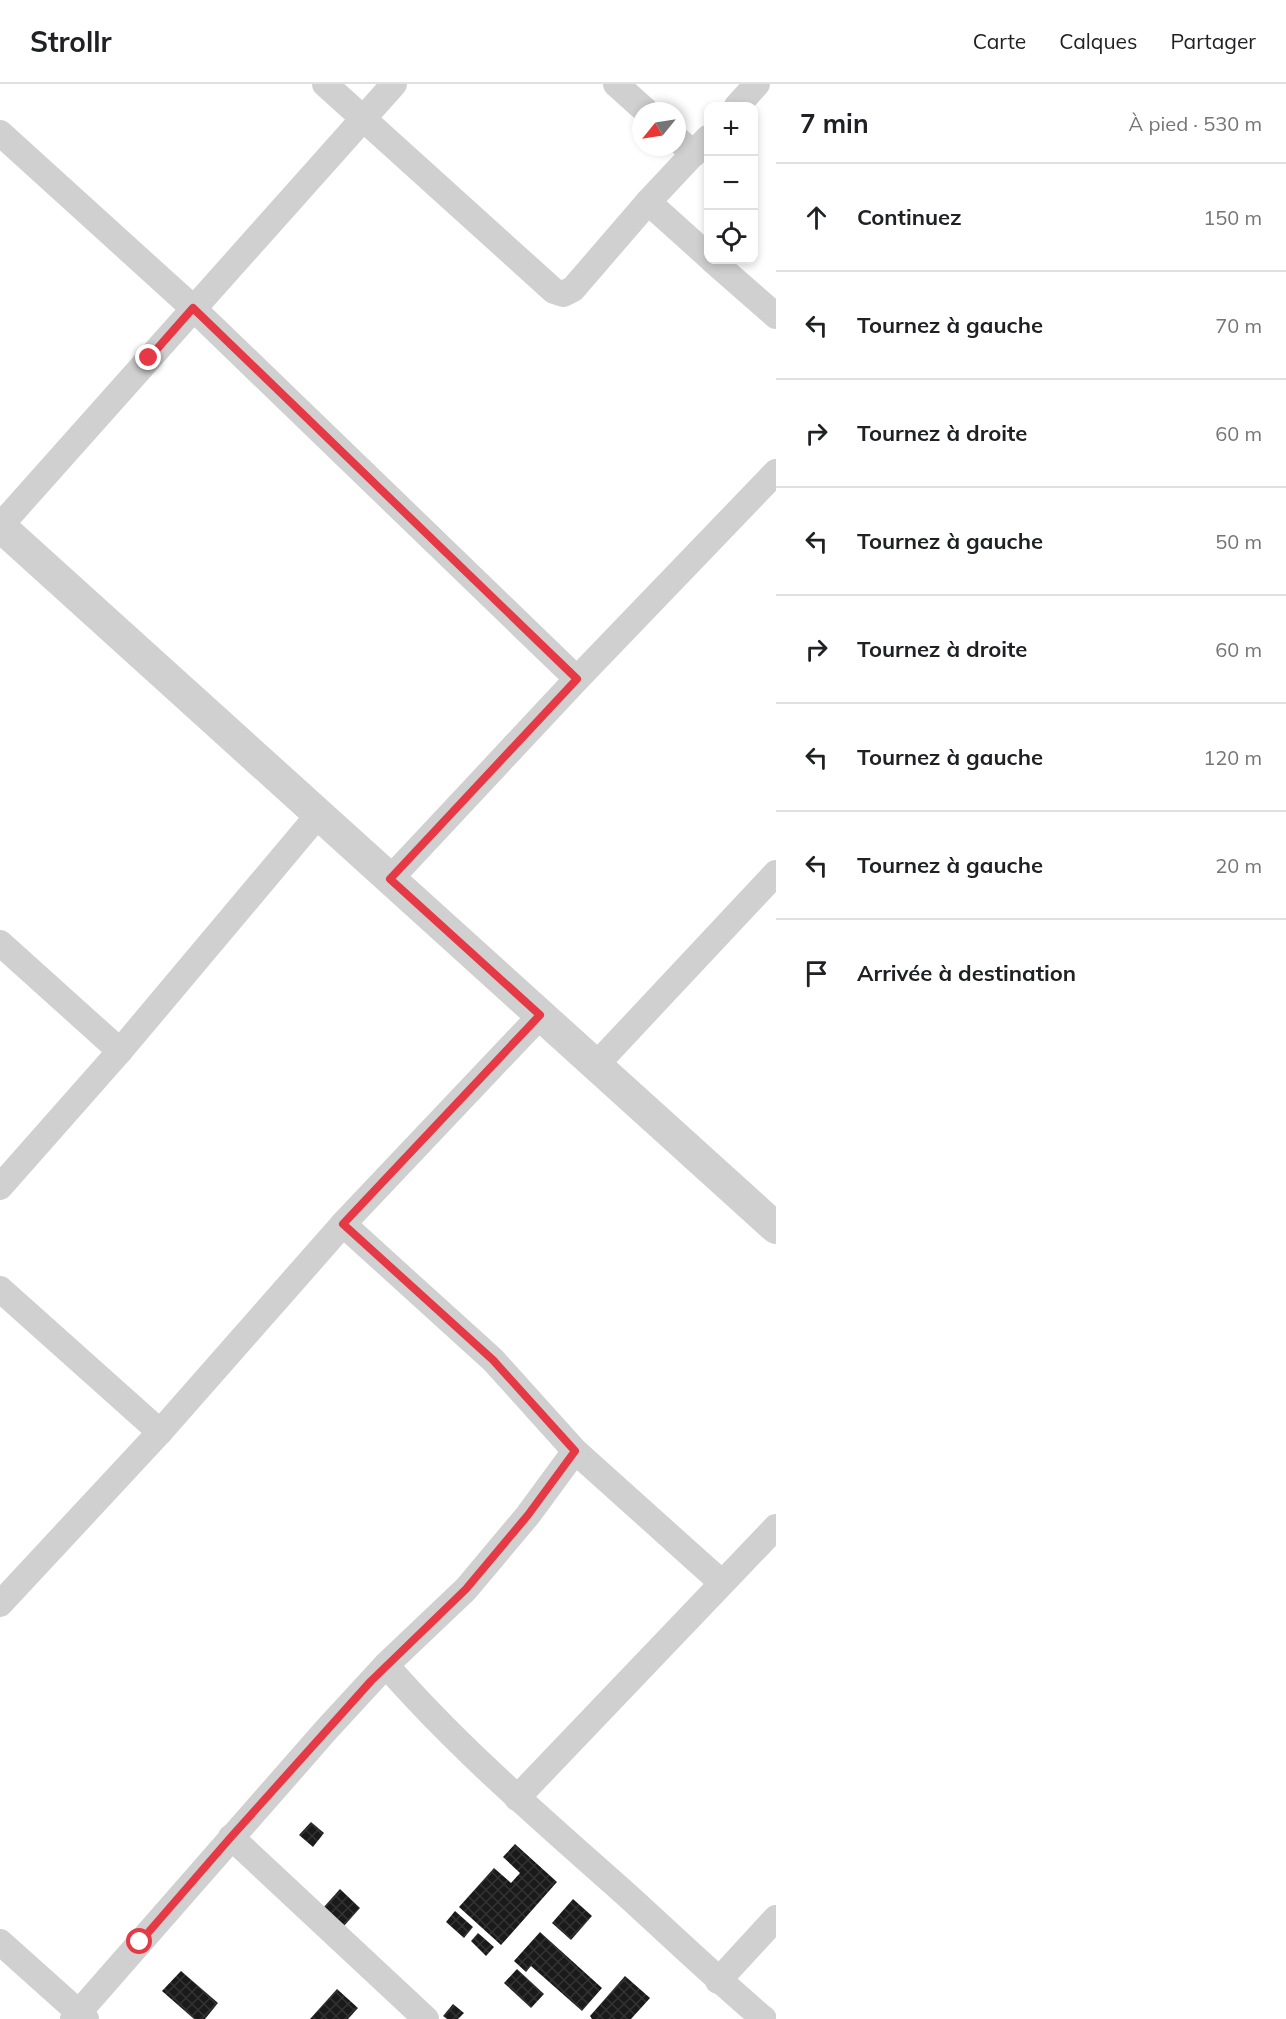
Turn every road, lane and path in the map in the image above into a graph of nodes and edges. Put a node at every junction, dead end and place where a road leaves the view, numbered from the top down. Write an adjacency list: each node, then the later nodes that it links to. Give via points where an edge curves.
1 (325, 84): 7 (street)
2 (394, 84): 7 (street)
3 (616, 84): 5 (street)
4 (757, 84): 6 (street)
5 (636, 102)
6 (741, 102)
7 (363, 117): 10 (street, via 554,291 563,294 573,289); 13 (street)
8 (0, 133): 13 (street)
9 (693, 144): 10 (street)
10 (648, 202): 11 (street)
11 (704, 252)
12 (717, 264): 14 (street)
13 (193, 308): 16 (street); 17 (street)
14 (776, 316)
15 (776, 472): 17 (street)
16 (0, 526): 18 (street)
17 (577, 679): 20 (street)
18 (319, 814): 20 (street); 23 (street)
19 (776, 873): 24 (street)
20 (390, 879): 22 (street)
21 (0, 943): 23 (street)
22 (540, 1015): 24 (street); 26 (street)
23 (120, 1051): 25 (street)
24 (596, 1065): 27 (street)
25 (0, 1187)
26 (343, 1224): 29 (street); 30 (street, via 493,1360)
27 (776, 1228)
28 (0, 1289): 29 (street)
29 (160, 1432): 33 (street)
30 (575, 1451): 32 (street); 34 (street, via 466,1589)
31 (776, 1527): 32 (street)
32 (722, 1583): 35 (street)
33 (0, 1604)
34 (386, 1665): 35 (street); 36 (street)
35 (517, 1798): 39 (street)
36 (231, 1837): 40 (street); 41 (street)
37 (776, 1918): 39 (street)
38 (0, 1942): 40 (street)
39 (718, 1981): 42 (street)
40 (80, 2017)
41 (426, 2019)
42 (764, 2019)

